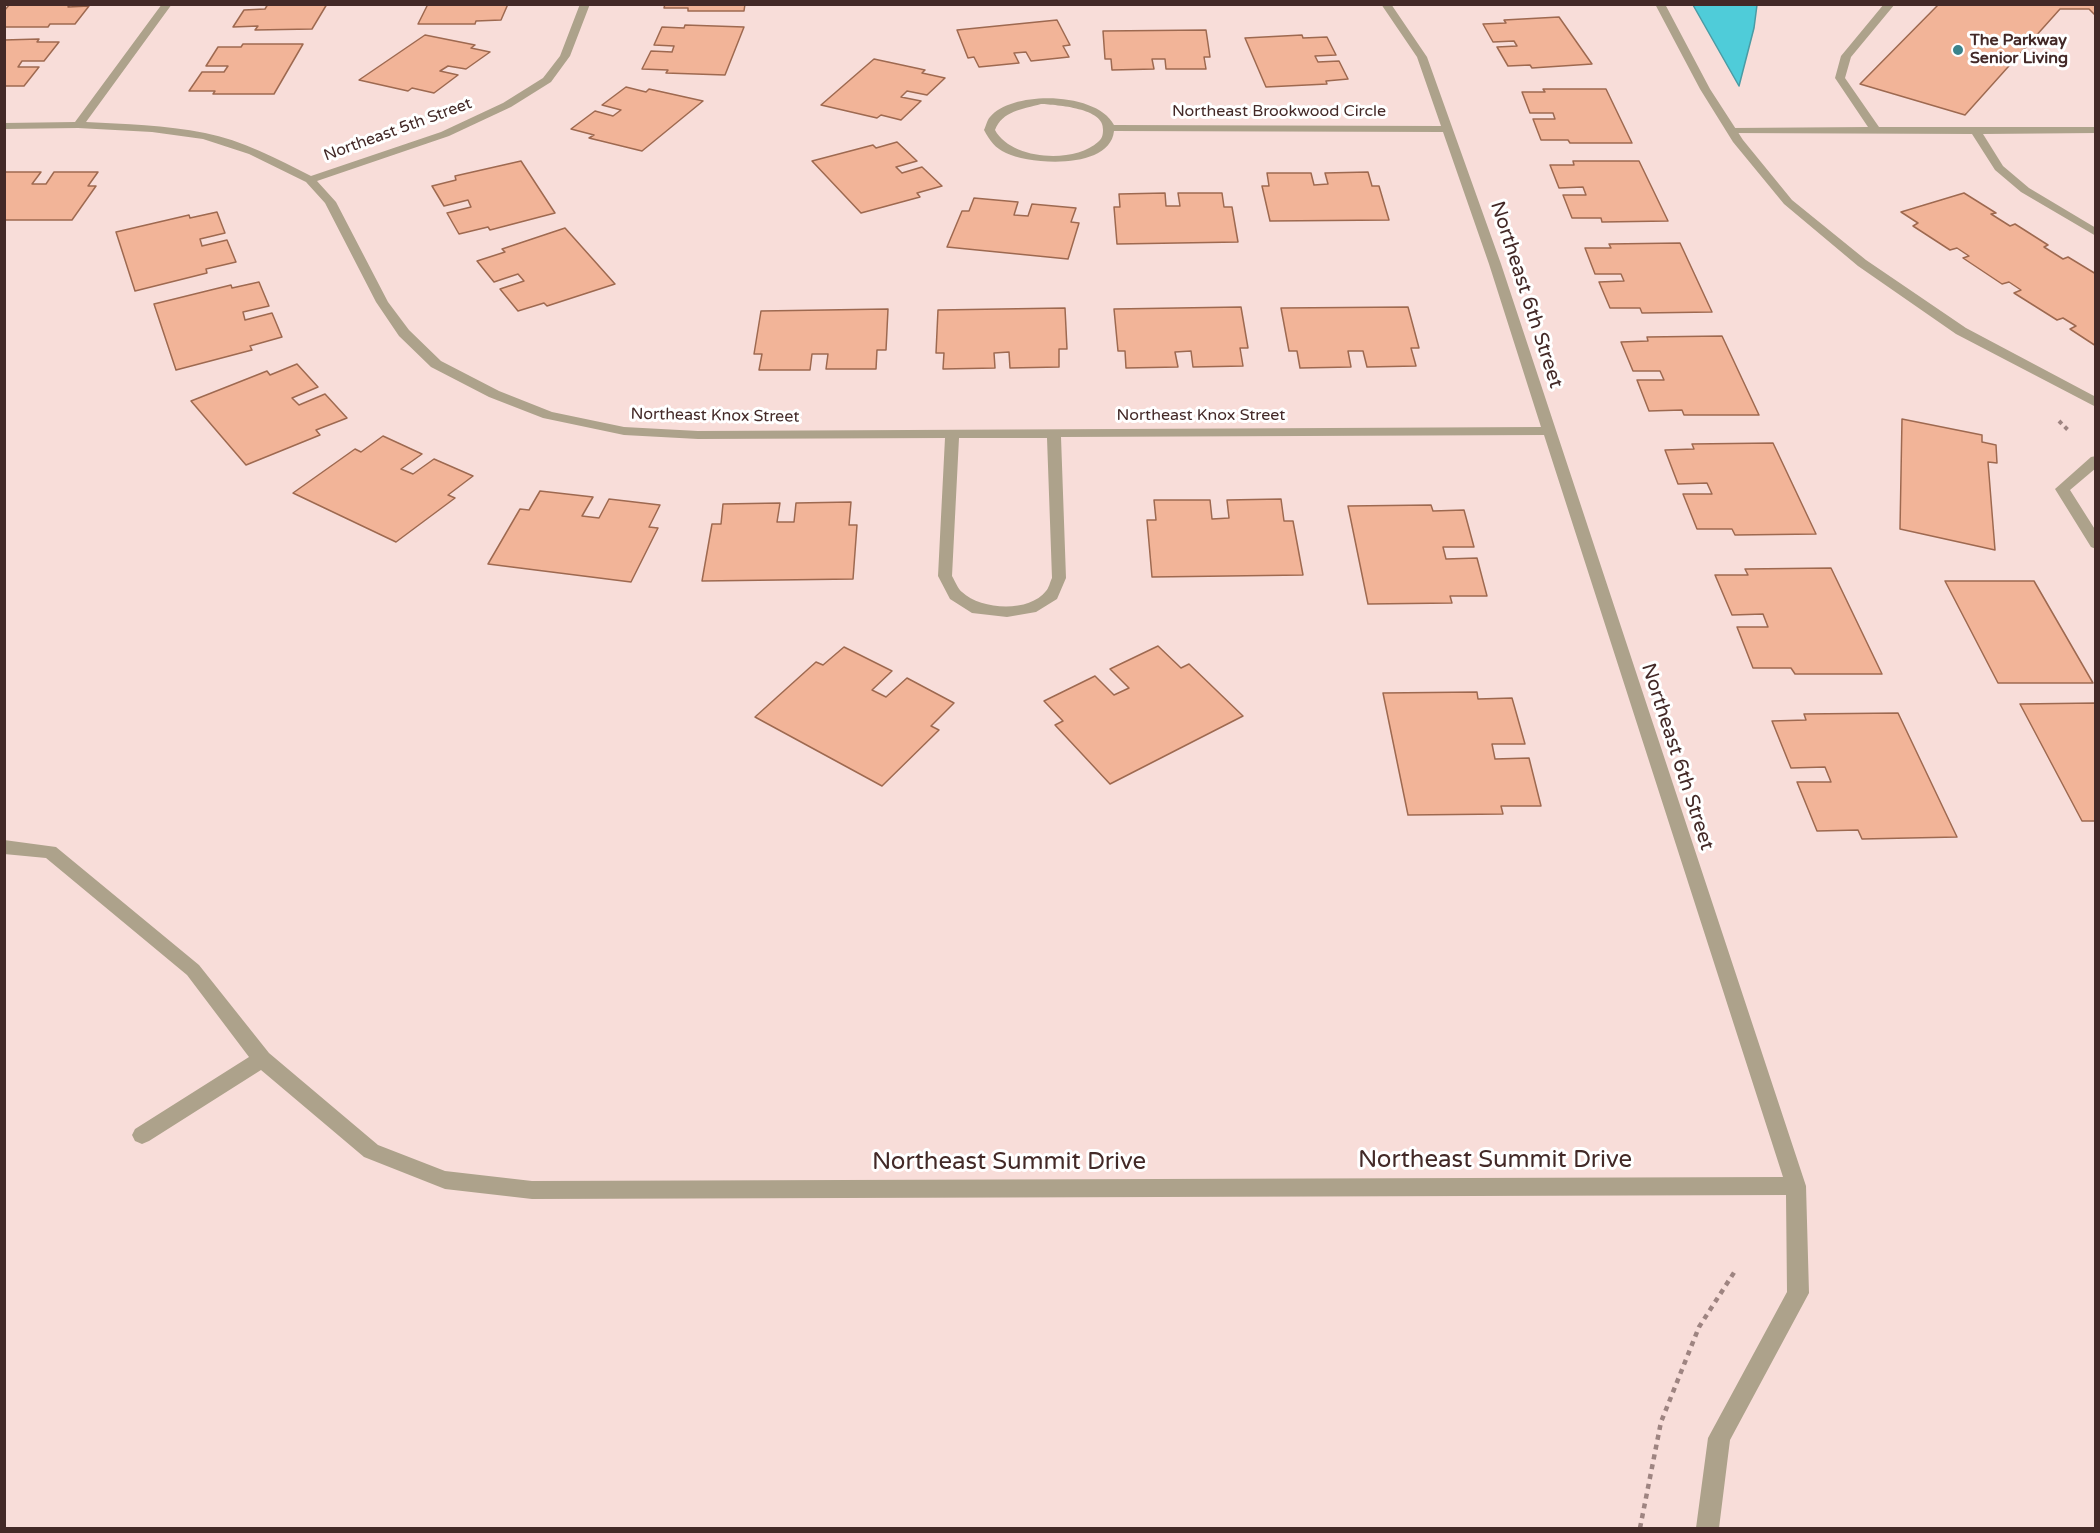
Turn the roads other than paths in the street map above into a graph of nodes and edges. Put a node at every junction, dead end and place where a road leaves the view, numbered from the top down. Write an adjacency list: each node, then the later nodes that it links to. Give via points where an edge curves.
1 (167, 4): 6 (street)
2 (585, 4): 14 (street, Northeast 5th Street, via 565,56 547,80 507,105 445,134)
3 (1386, 4): 9 (street, Northeast 6th Street, via 1422,57)
4 (1660, 4): 11 (street)
5 (1890, 4): 12 (street, via 1846,56 1840,78)
6 (78, 125): 7 (street, Northeast Knox Street); 14 (street, Northeast Knox Street, via 205,136)
7 (4, 126)
8 (1109, 128): 8 (street, via 1094,110 1050,101 1007,110 990,126 990,136 1011,153 1028,158 1068,159 1100,147 1108,138); 9 (street, Northeast Brookwood Circle)
9 (1448, 129): 17 (street, Northeast 6th Street)
10 (2096, 130): 13 (street)
11 (1732, 131): 12 (street); 16 (street, via 1788,201 1862,263 1961,331)
12 (1876, 131): 13 (street)
13 (1976, 131): 15 (street, via 2007,175)
14 (310, 180): 19 (street, Northeast Knox Street, via 330,202 382,302 404,333 436,364 548,416 624,431 698,435)
15 (2096, 233)
16 (2096, 403)
17 (1547, 431): 18 (street, Northeast Knox Street); 25 (street, Northeast 6th Street)
18 (1054, 433): 19 (street, Northeast Knox Street); 19 (street, via 1059,578 1052,595 1031,608 1007,612 977,609 955,595 945,576)
19 (952, 434)
20 (2096, 460): 21 (street, via 2062,489)
21 (2096, 544)
22 (4, 847): 23 (street, Northeast Summit Drive, via 50,852 193,970)
23 (262, 1059): 24 (street); 25 (street, Northeast Summit Drive, via 371,1151 445,1180 532,1190)
24 (142, 1135)
25 (1796, 1186): 26 (street, Northeast 6th Street, via 1798,1293 1719,1438)
26 (1708, 1528)

